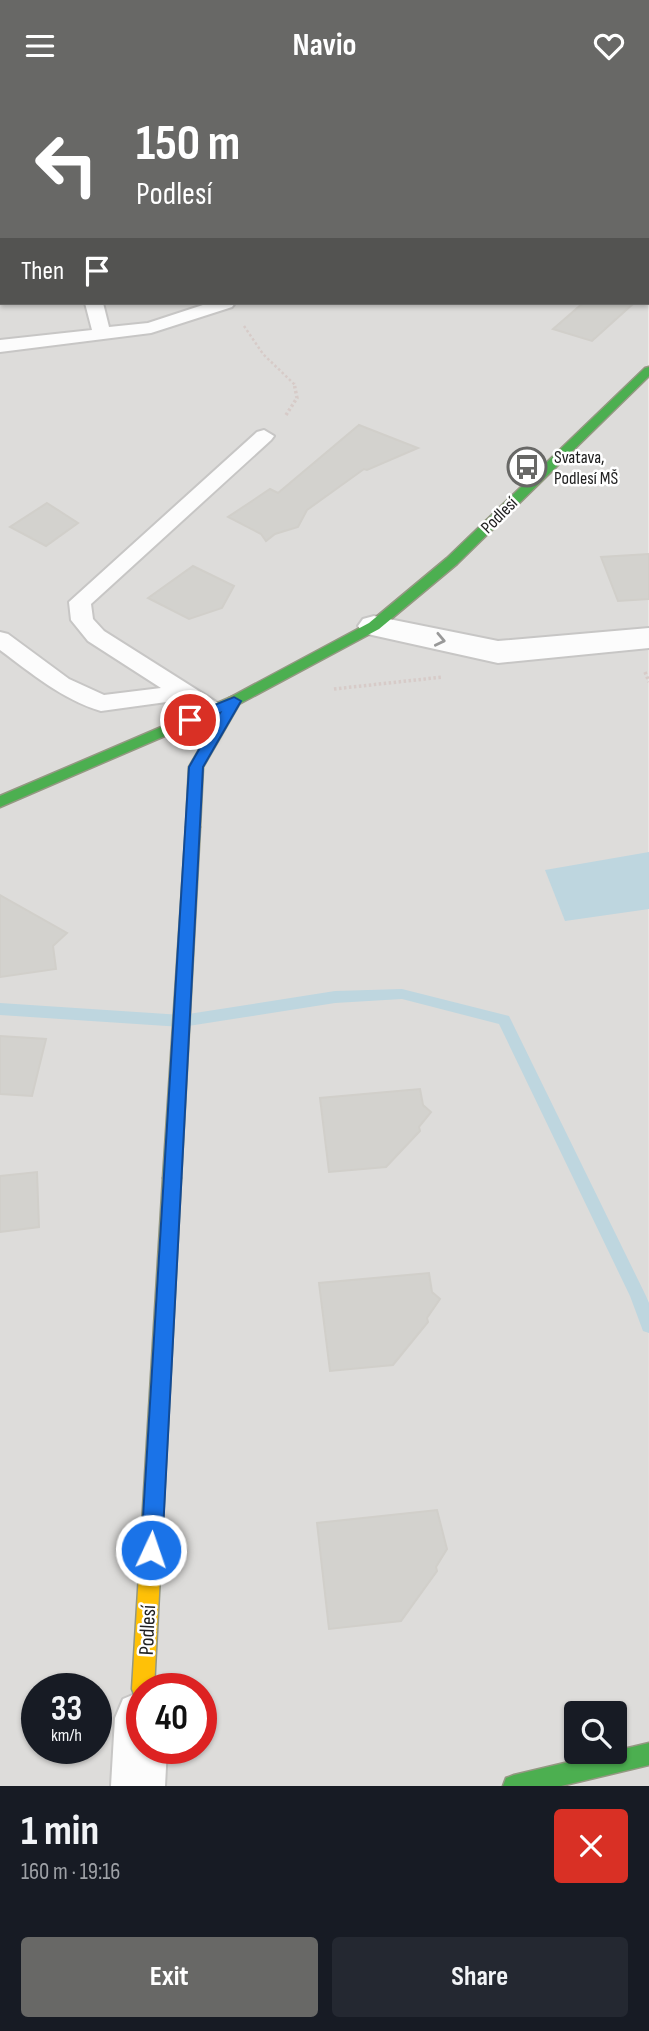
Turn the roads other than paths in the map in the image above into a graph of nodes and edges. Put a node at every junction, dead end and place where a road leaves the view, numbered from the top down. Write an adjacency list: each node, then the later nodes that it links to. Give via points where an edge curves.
1 (95, 305): 3 (lane)
2 (220, 305): 3 (lane, via 151,328)
3 (102, 334): 4 (lane)
4 (0, 346)
5 (649, 370): 7 (street, Podlesí, via 452,561)
6 (264, 436): 10 (lane, via 80,602 82,620 96,636)
7 (374, 625): 8 (street, one-way to 8, via 498,653); 11 (street, Podlesí)
8 (649, 638)
9 (0, 639): 10 (lane, via 61,684 101,703)
10 (184, 692): 12 (lane)
11 (234, 701): 12 (street, Podlesí); 14 (street, Podlesí, via 196,767)
12 (213, 710): 13 (street, Podlesí)
13 (0, 802)
14 (144, 1673)
15 (644, 1754): 18 (street)
16 (139, 1764): 17 (street)
17 (138, 1786)
18 (514, 1786)

